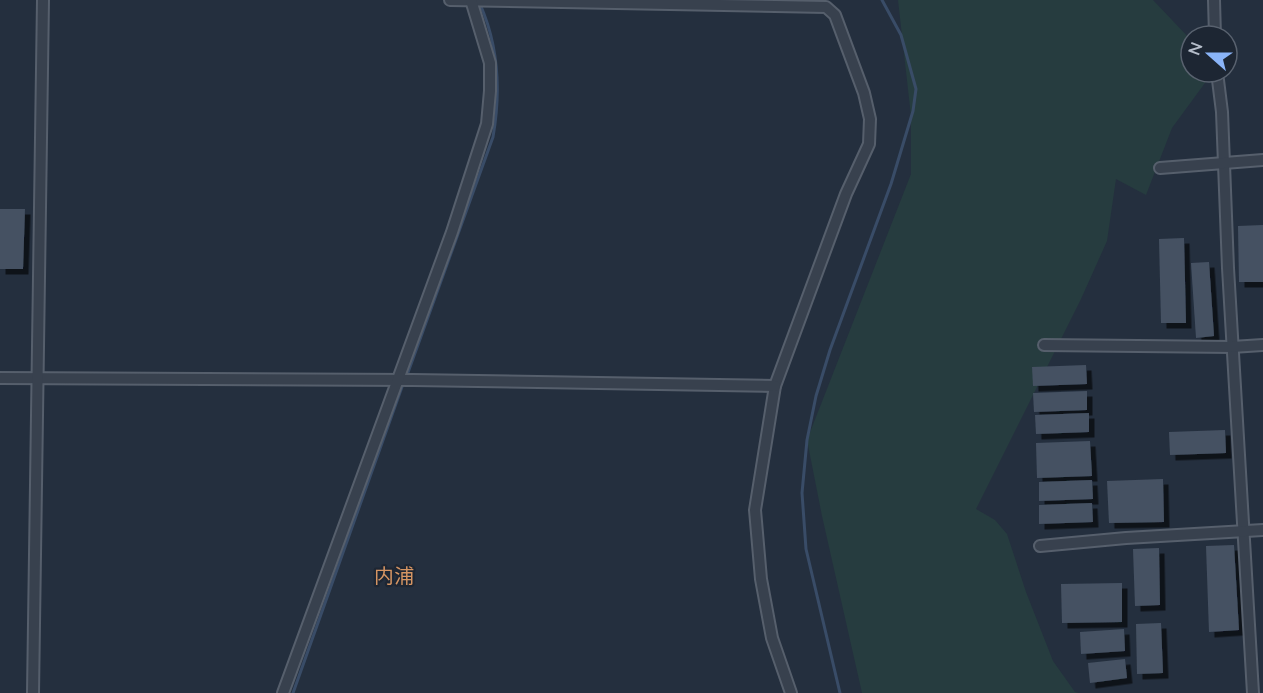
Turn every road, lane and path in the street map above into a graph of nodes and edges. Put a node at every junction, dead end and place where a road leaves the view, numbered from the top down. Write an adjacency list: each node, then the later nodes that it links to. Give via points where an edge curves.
1 (43, 0): 16 (street)
2 (450, 0): 3 (street)
3 (471, 0): 4 (street); 17 (street, via 490,63 487,124)
4 (486, 0): 6 (street)
5 (1214, 0): 7 (street)
6 (698, 2): 18 (street, via 826,7 841,28 870,119 869,144 846,194)
7 (1215, 24)
8 (1218, 84): 10 (street)
9 (1263, 160): 10 (street)
10 (1224, 164): 11 (street); 14 (street)
11 (1160, 168)
12 (1044, 345): 14 (street)
13 (1263, 345): 14 (street)
14 (1232, 347): 20 (street)
15 (0, 378): 16 (street)
16 (39, 378): 17 (street); 22 (street)
17 (398, 381): 18 (street); 23 (street)
18 (776, 386): 24 (street, via 755,510 761,579 772,638)
19 (1263, 530): 20 (street)
20 (1243, 531): 21 (street); 25 (street)
21 (1040, 546)
22 (33, 693)
23 (283, 693)
24 (791, 693)
25 (1253, 693)

